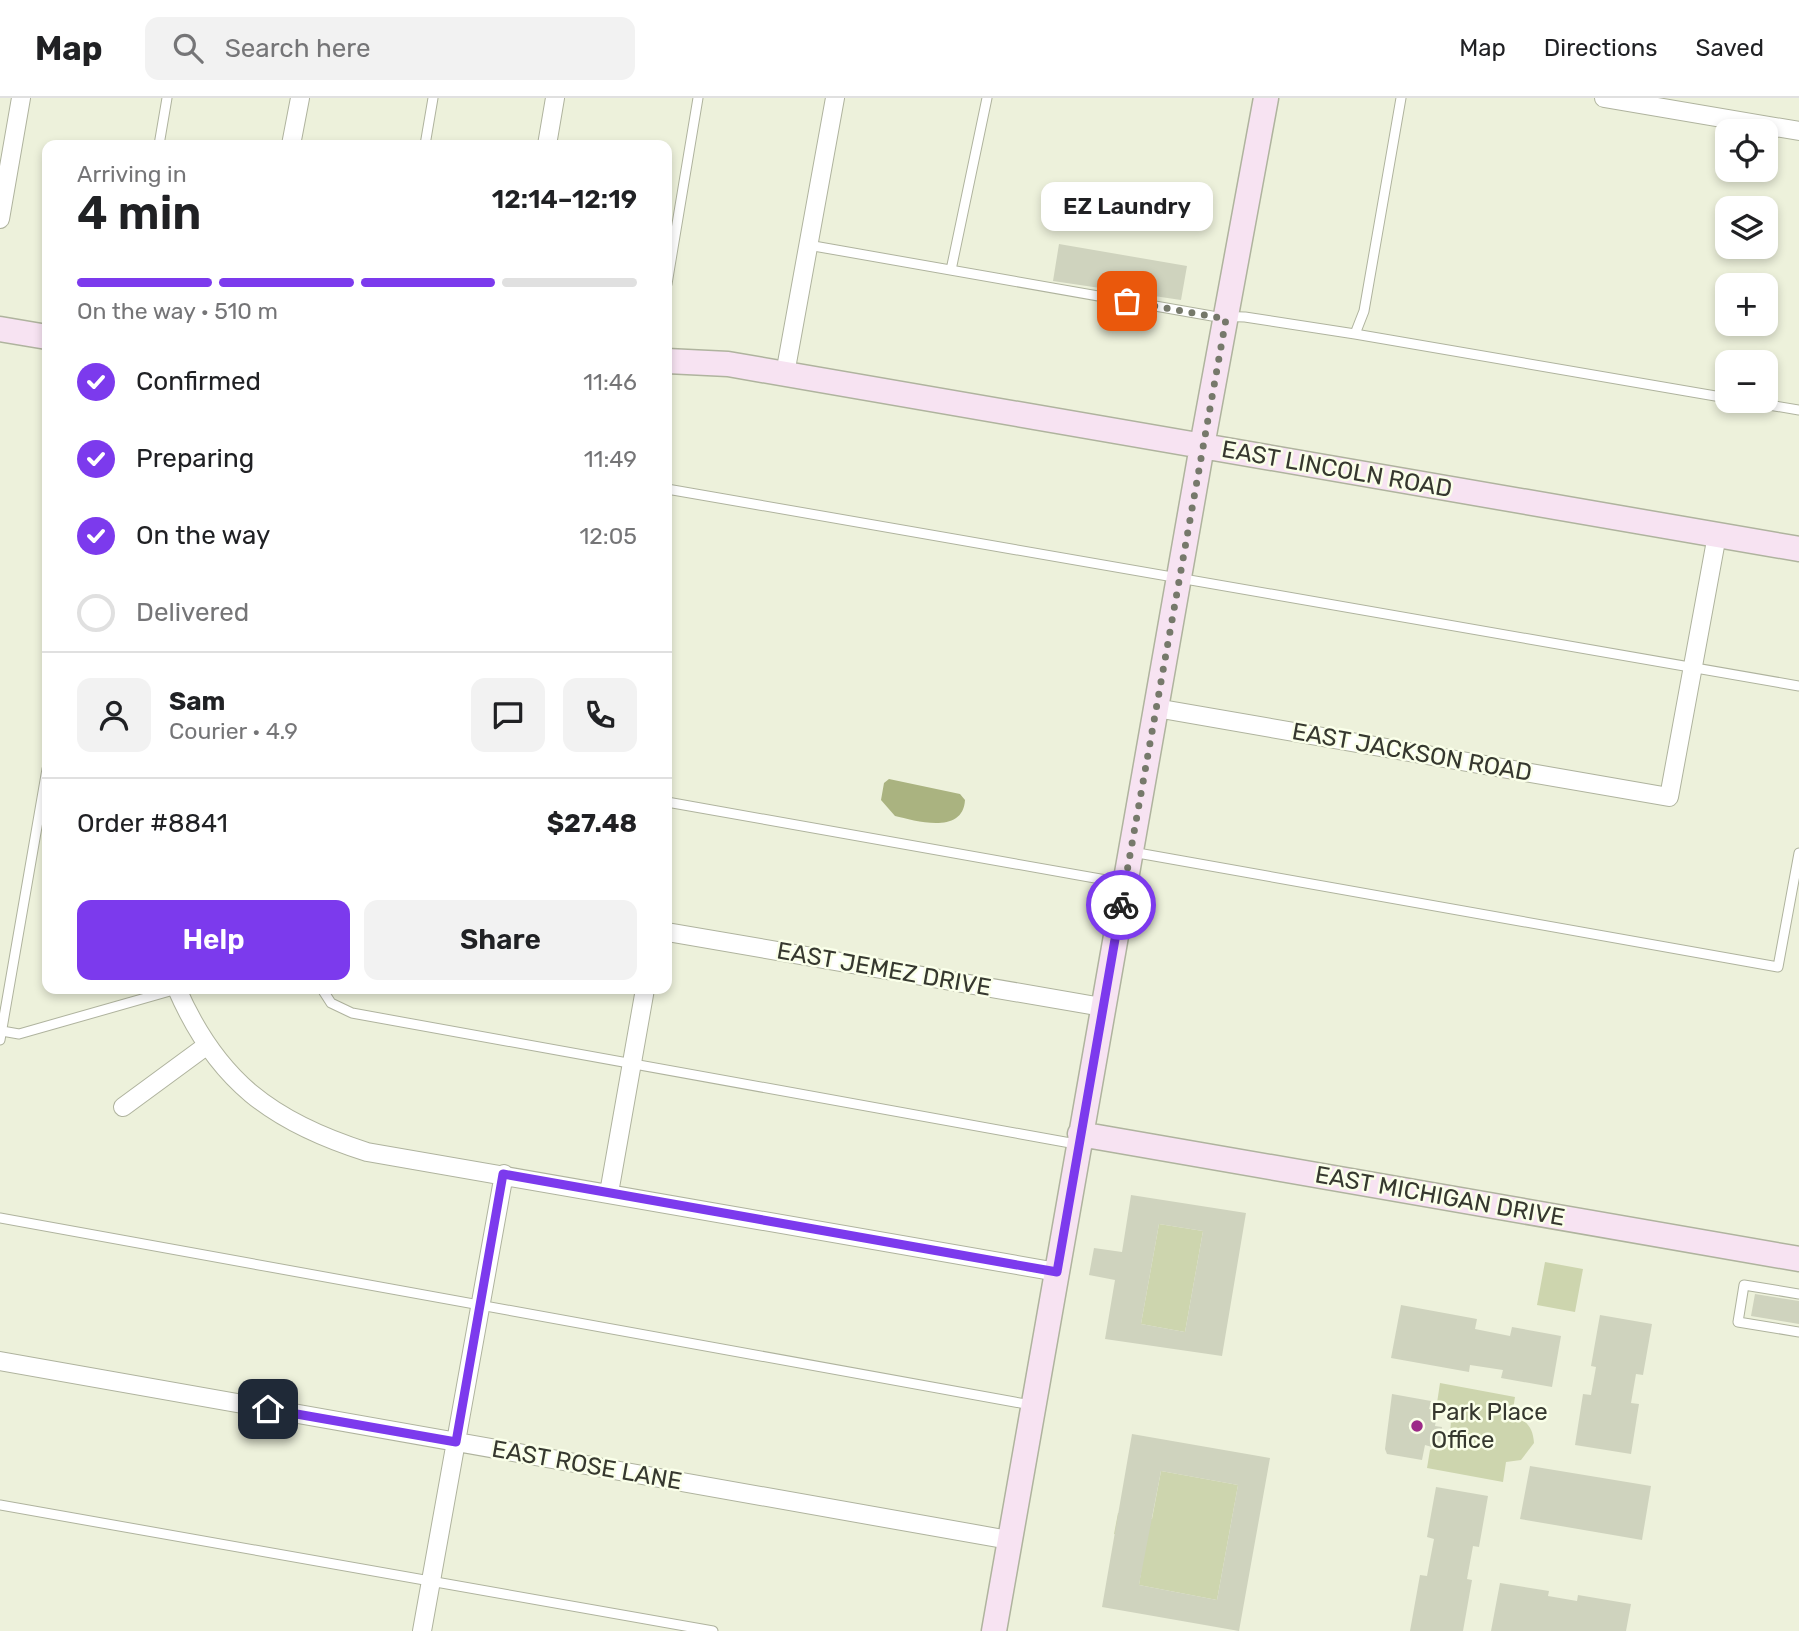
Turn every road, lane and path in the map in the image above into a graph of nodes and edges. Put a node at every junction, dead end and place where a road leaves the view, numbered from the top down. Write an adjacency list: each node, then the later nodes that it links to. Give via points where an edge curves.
1 (21, 98): 18 (street)
2 (167, 98): 14 (lane)
3 (300, 98): 15 (street)
4 (433, 98): 16 (lane)
5 (555, 98): 17 (street)
6 (698, 98): 20 (lane)
7 (835, 98): 19 (street)
8 (987, 98): 21 (lane)
9 (1266, 98): 22 (street)
10 (1401, 98): 24 (lane, via 1364,311)
11 (1604, 98): 12 (street)
12 (1682, 105): 13 (street)
13 (1799, 131)
14 (160, 140)
15 (293, 140)
16 (426, 140)
17 (548, 140)
18 (0, 219)
19 (808, 245): 21 (lane); 27 (street)
20 (672, 254)
21 (951, 270): 22 (lane)
22 (1226, 319): 24 (lane, via 1245,317); 31 (street)
23 (0, 329): 25 (street)
24 (1355, 334): 28 (lane)
25 (42, 336)
26 (672, 361): 27 (street, EAST LINCOLN ROAD, via 728,364)
27 (785, 374): 31 (street, EAST LINCOLN ROAD)
28 (1715, 396)
29 (1778, 406): 30 (lane)
30 (1799, 410)
31 (1202, 446): 33 (street, EAST LINCOLN ROAD); 35 (street)
32 (672, 490): 35 (lane)
33 (1717, 535): 34 (street, EAST LINCOLN ROAD); 36 (street)
34 (1799, 549)
35 (1179, 578): 36 (lane); 38 (street)
36 (1693, 667): 37 (lane); 38 (street, EAST JACKSON ROAD, via 1668,797)
37 (1799, 686)
38 (1156, 708): 41 (street)
39 (42, 798): 50 (lane)
40 (672, 803): 43 (lane)
41 (1130, 851): 42 (lane, via 1778,967); 43 (street)
42 (1799, 853)
43 (1125, 884): 49 (street)
44 (672, 933): 49 (street, EAST JEMEZ DRIVE)
45 (159, 994): 50 (lane)
46 (180, 994): 51 (street)
47 (325, 994): 52 (lane, via 331,1003 352,1013)
48 (644, 994): 52 (street)
49 (1102, 1007): 54 (street)
50 (1, 1036)
51 (206, 1046): 53 (street); 55 (street, via 263,1103 318,1135 366,1152)
52 (632, 1063): 54 (lane); 56 (street)
53 (123, 1107)
54 (1079, 1139): 58 (street, EAST MICHIGAN DRIVE); 59 (street)
55 (503, 1174): 56 (street); 61 (street)
56 (609, 1193): 59 (street)
57 (0, 1219): 61 (lane)
58 (1799, 1259)
59 (1057, 1272): 64 (street)
60 (1799, 1294): 62 (lane, via 1744,1285 1738,1322)
61 (480, 1305): 64 (lane); 65 (street)
62 (1799, 1332)
63 (0, 1361): 65 (street, EAST ROSE LANE)
64 (1033, 1405): 67 (street)
65 (456, 1442): 67 (street, EAST ROSE LANE); 68 (street)
66 (0, 1505): 68 (lane)
67 (1009, 1540): 71 (street)
68 (431, 1582): 69 (street); 70 (lane)
69 (422, 1631)
70 (713, 1631)
71 (994, 1631)

